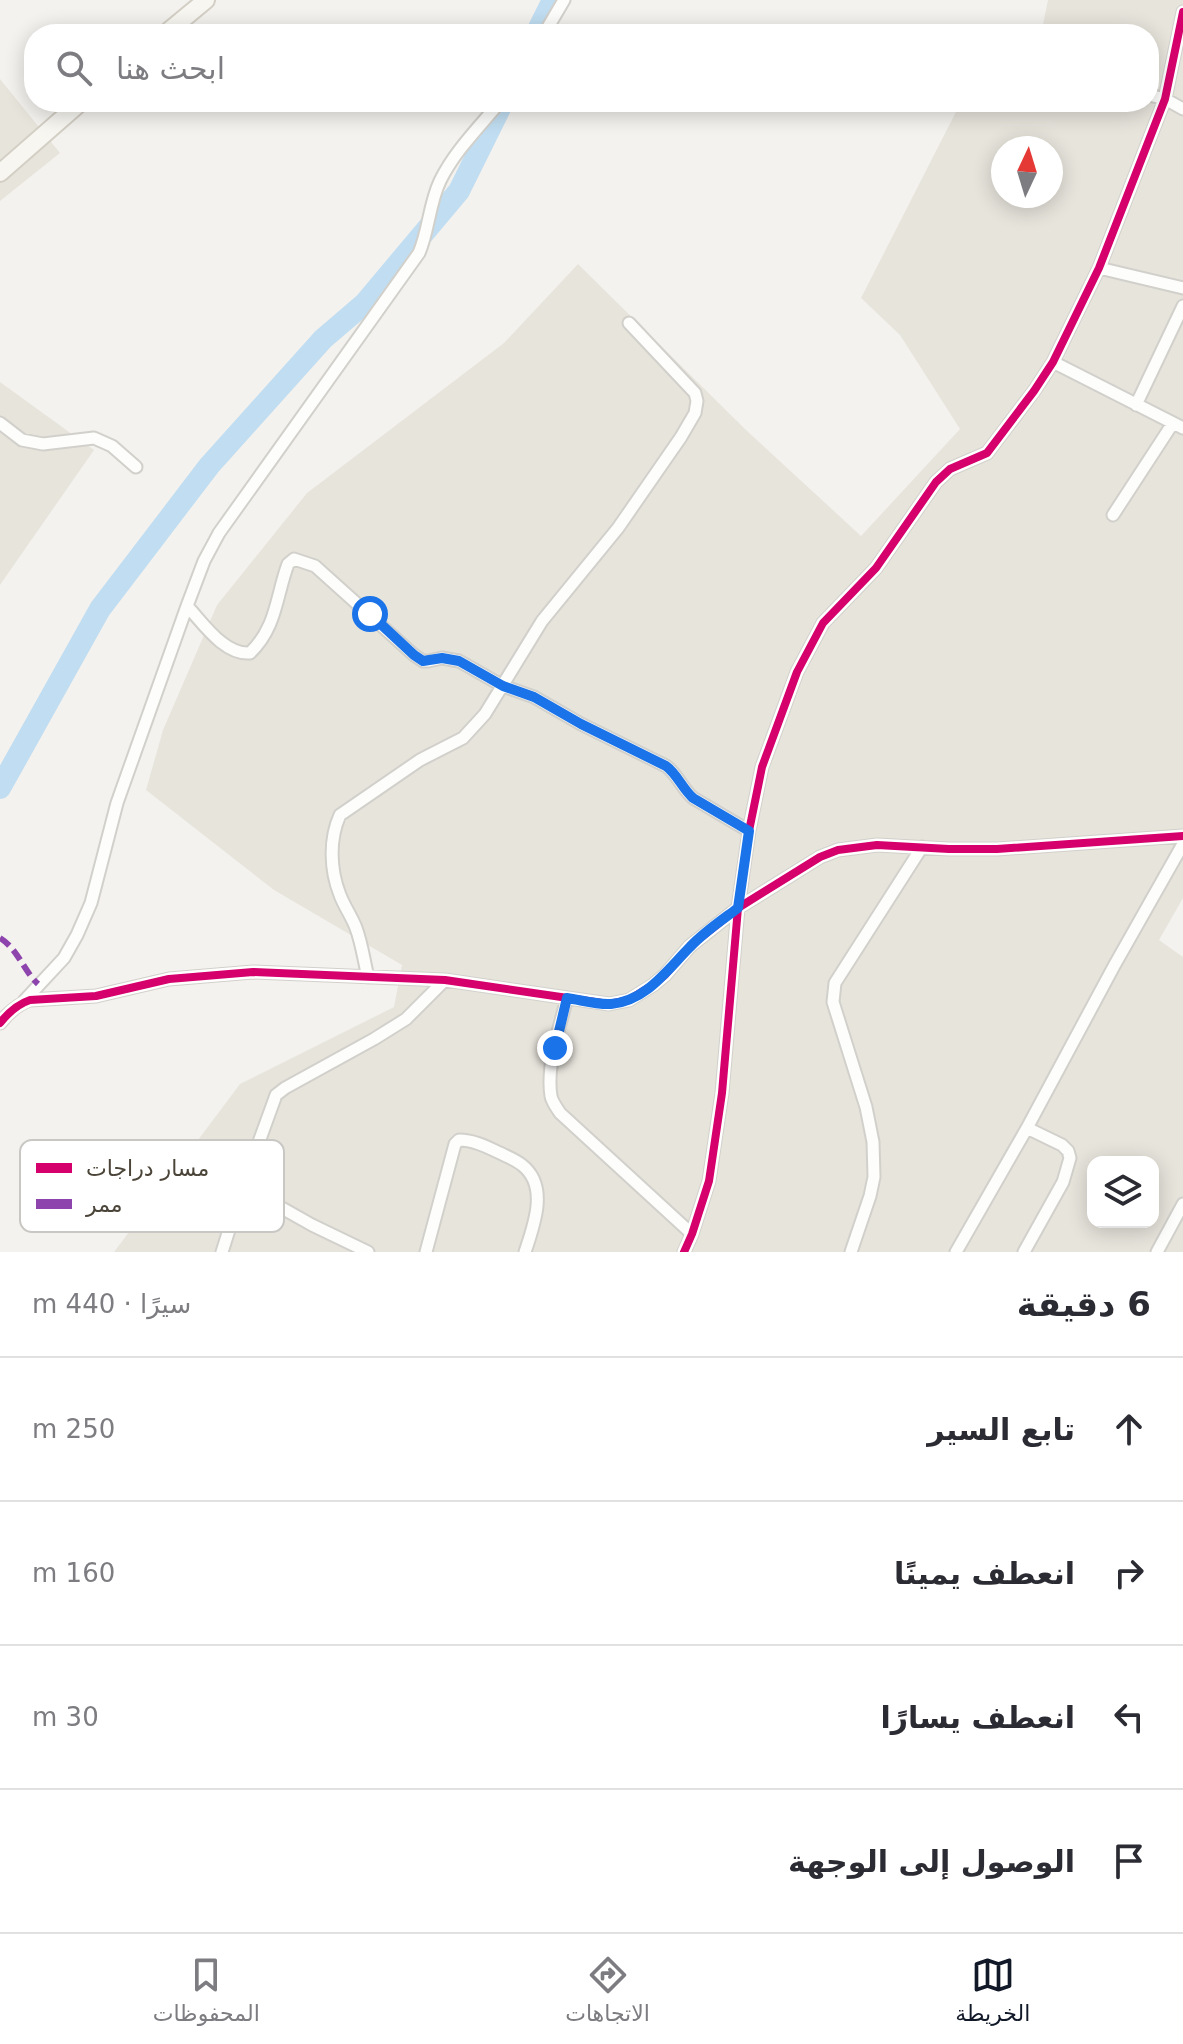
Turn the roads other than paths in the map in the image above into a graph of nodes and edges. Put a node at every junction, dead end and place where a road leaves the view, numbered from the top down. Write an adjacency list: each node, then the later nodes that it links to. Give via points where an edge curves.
1 (206, 0): 4 (street)
2 (564, 0): 5 (street)
3 (1183, 12): 7 (street)
4 (177, 24)
5 (550, 24)
6 (1159, 98): 7 (street)
7 (1165, 99): 8 (street); 12 (street)
8 (1183, 109)
9 (70, 112): 11 (street)
10 (492, 112): 22 (street, via 440,180 419,253 219,533)
11 (0, 173)
12 (1099, 268): 13 (street); 16 (street)
13 (1183, 288)
14 (1183, 306): 17 (street)
15 (629, 323): 23 (street, via 695,393 695,413 618,528 542,621)
16 (1053, 362): 17 (street); 24 (street, via 987,453 943,474 876,568 823,623 797,672 762,767)
17 (1136, 405): 19 (street)
18 (0, 423): 20 (street, via 22,440 43,444 94,438)
19 (1178, 426): 21 (street)
20 (136, 467)
21 (1113, 515)
22 (187, 606): 23 (street, via 222,643 250,653 275,614 288,564 303,561 423,661 459,661); 32 (street, via 117,803 91,903 64,958)
23 (503, 686): 24 (street, via 666,766 693,798); 29 (street, via 463,738 353,804 333,829 334,874)
24 (749, 831): 28 (street)
25 (1183, 836): 27 (street, via 997,849)
26 (1183, 844): 34 (street)
27 (922, 847): 28 (street, via 838,850); 47 (street, via 835,983 833,1002 873,1142 874,1177)
28 (738, 908): 31 (street, via 690,946 665,975 629,1000 609,1004); 39 (street, via 722,1093 709,1181)
29 (368, 977): 30 (street); 32 (street, via 253,972 193,976 96,996)
30 (445, 980): 31 (street); 35 (street, via 406,1019 276,1095)
31 (567, 998): 39 (street, via 551,1071 553,1103)
32 (22, 1003): 33 (street)
33 (0, 1023)
34 (1027, 1128): 48 (street); 49 (street, via 1062,1145 1070,1158 1063,1182)
35 (260, 1140)
36 (1183, 1204): 50 (street)
37 (284, 1208): 40 (street)
38 (228, 1232): 41 (street)
39 (692, 1234): 46 (street)
40 (343, 1240): 42 (street); 43 (street)
41 (222, 1252)
42 (337, 1252)
43 (368, 1252)
44 (426, 1252): 45 (street, via 459,1140 520,1163 535,1180 536,1220)
45 (525, 1252)
46 (684, 1252)
47 (851, 1252)
48 (956, 1252)
49 (1024, 1252)
50 (1157, 1252)

